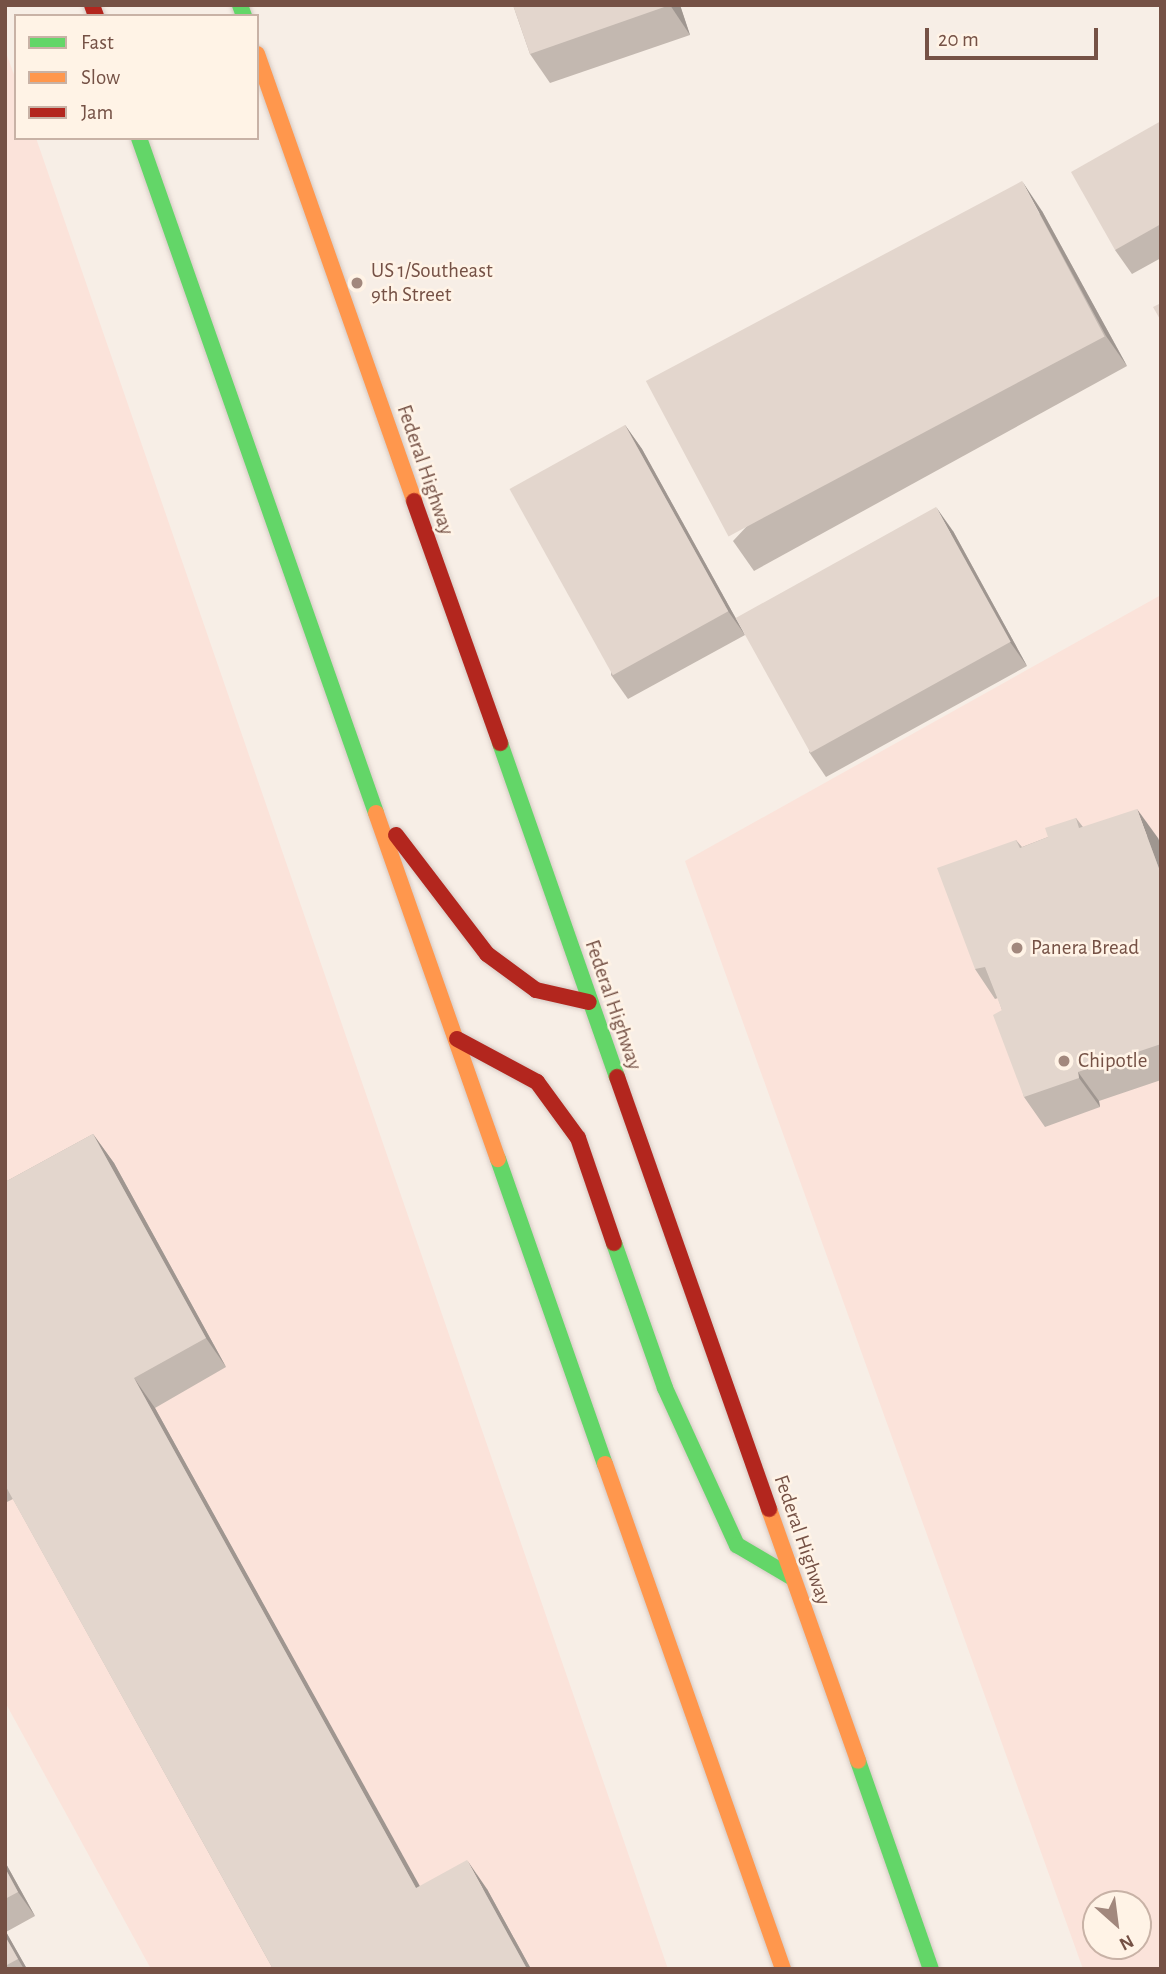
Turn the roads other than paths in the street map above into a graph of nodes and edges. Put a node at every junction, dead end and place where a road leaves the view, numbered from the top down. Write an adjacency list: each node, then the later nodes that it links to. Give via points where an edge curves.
1 (259, 60): 4 (main road, Federal Highway)
2 (140, 140): 3 (main road)
3 (375, 809): 4 (main road, via 487,954 536,990); 5 (main road)
4 (589, 1002): 6 (main road, Federal Highway)
5 (457, 1040): 6 (main road, via 537,1082 578,1138 666,1388 737,1545); 7 (main road)
6 (793, 1578): 8 (main road, Federal Highway)
7 (783, 1969)
8 (932, 1969)

